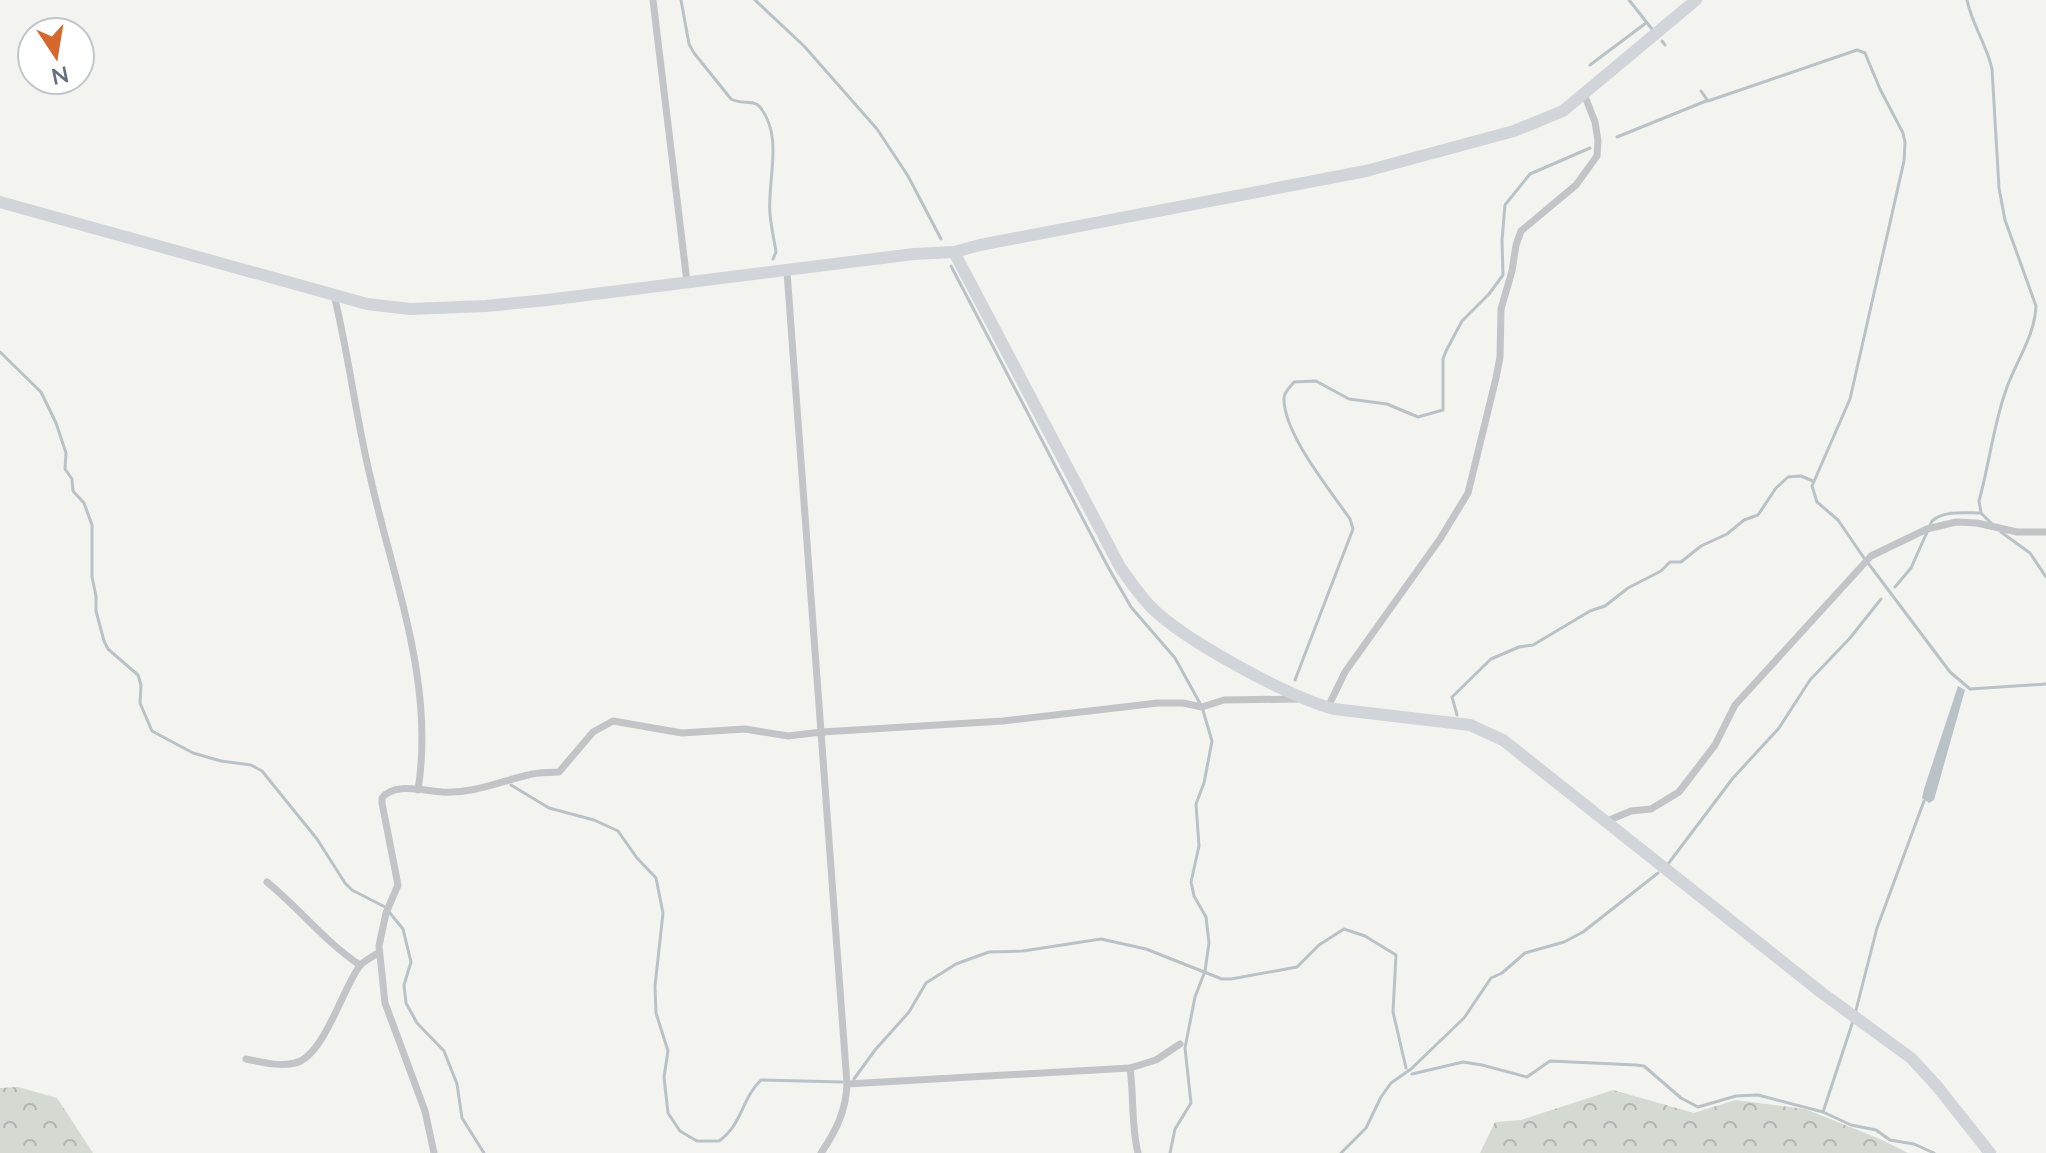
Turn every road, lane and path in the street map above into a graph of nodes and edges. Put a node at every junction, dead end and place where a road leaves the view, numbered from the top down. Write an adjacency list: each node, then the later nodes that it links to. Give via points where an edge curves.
1 (653, 0): 7 (street)
2 (1696, 0): 3 (main road)
3 (1584, 94): 5 (main road, via 1543,121 1399,163); 11 (street, via 1595,122 1597,156 1576,185 1521,231 1501,309 1500,357 1468,493 1345,672)
4 (0, 202): 8 (main road)
5 (954, 252): 6 (main road); 10 (main road, via 1114,555 1141,596 1215,652)
6 (787, 272): 7 (main road); 12 (street)
7 (687, 282): 8 (main road, via 429,309 389,308)
8 (334, 295): 13 (street, via 419,683)
9 (2046, 532): 14 (street, via 1956,522 1927,529 1871,556 1735,705 1703,763 1679,792 1651,809)
10 (1305, 699): 11 (main road); 12 (street, via 1224,700 1202,707 1175,702 1003,721)
11 (1327, 708): 14 (main road, via 1480,728)
12 (822, 732): 13 (street, via 682,733 613,721 593,732 559,772 528,774 472,790); 21 (street)
13 (418, 790): 16 (street, via 392,791 382,798 398,891)
14 (1607, 821): 25 (main road, via 1911,1058)
15 (267, 882): 17 (street)
16 (378, 953): 17 (street); 22 (street, via 389,1016 425,1111)
17 (360, 965): 19 (street, via 309,1057 283,1064)
18 (1180, 1044): 20 (street, via 1156,1060)
19 (246, 1059)
20 (1130, 1068): 21 (street); 24 (street)
21 (847, 1084): 23 (street, via 841,1119)
22 (434, 1153)
23 (821, 1153)
24 (1138, 1153)
25 (1990, 1153)

